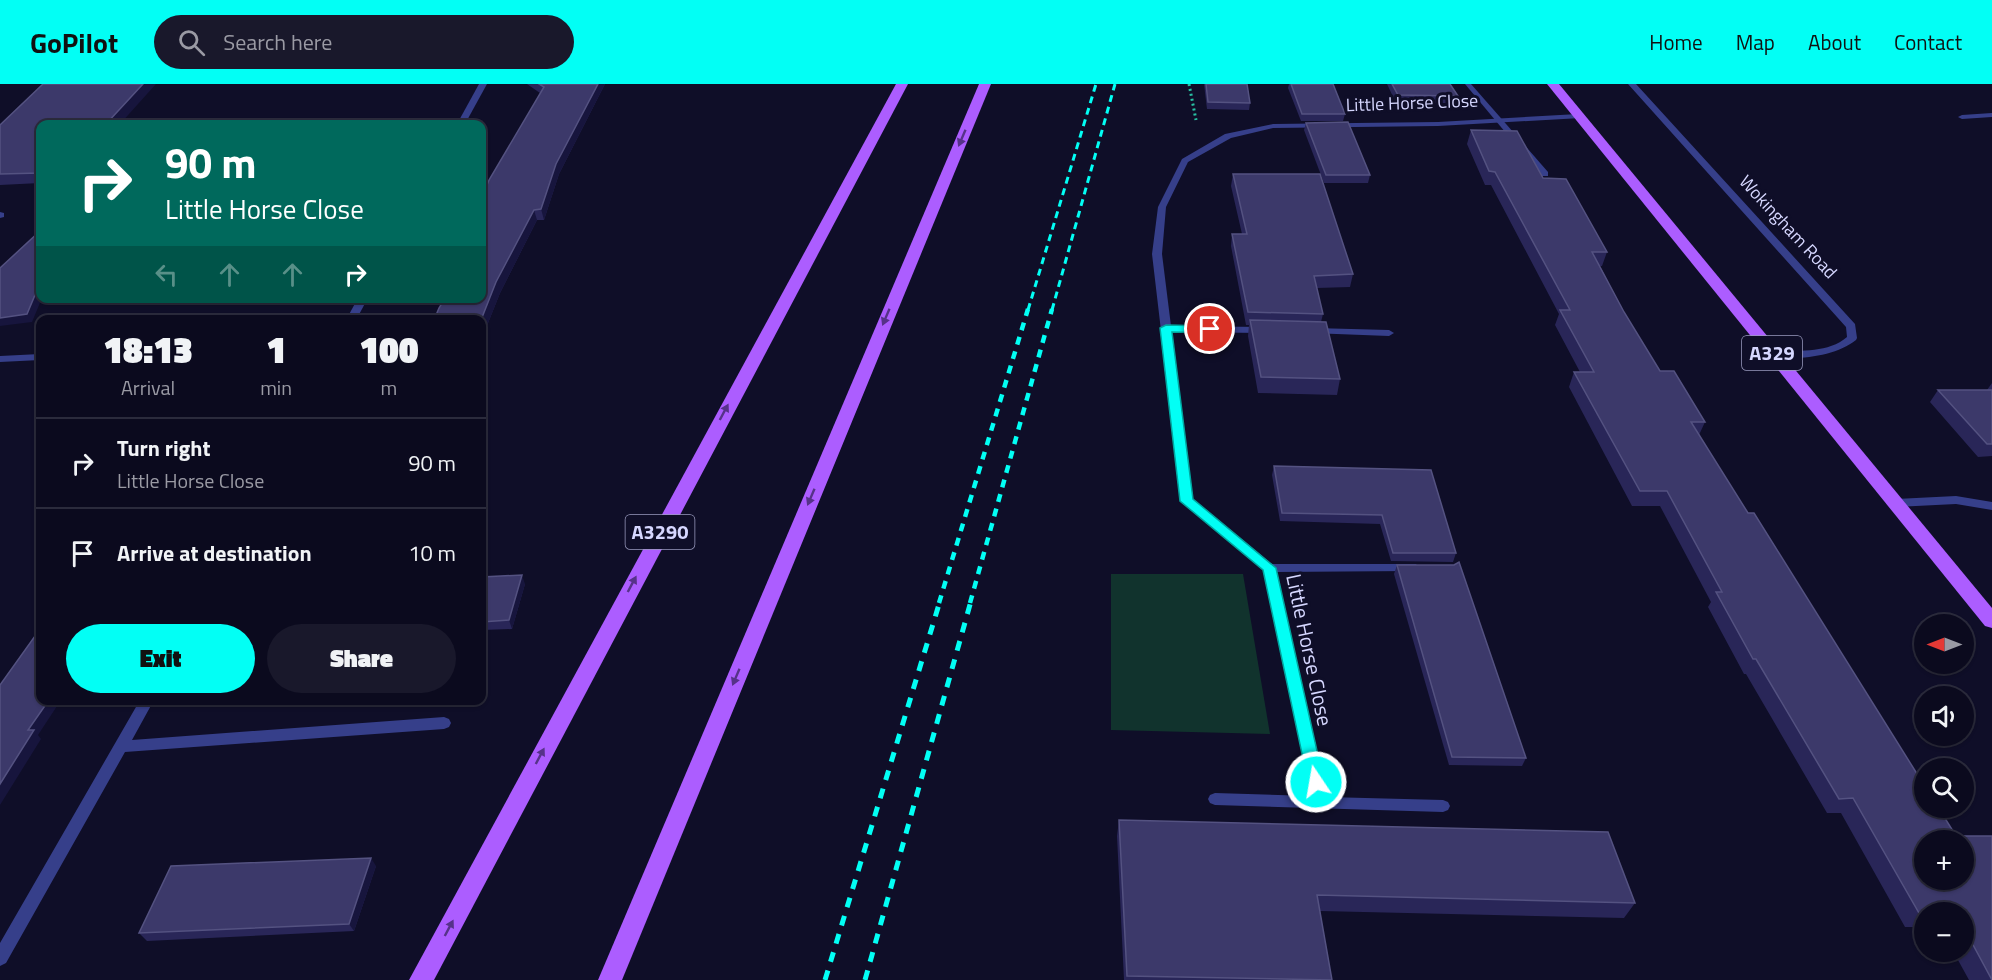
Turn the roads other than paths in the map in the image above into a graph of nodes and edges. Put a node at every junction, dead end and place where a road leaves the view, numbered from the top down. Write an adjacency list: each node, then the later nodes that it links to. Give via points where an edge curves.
1 (483, 84): 11 (street)
2 (902, 84): 32 (main road, A3290, one-way to 2)
3 (985, 84): 33 (main road, one-way to 33)
4 (1553, 84): 8 (main road, A329)
5 (1632, 84): 17 (street, Wokingham Road, via 1851,326 1852,338 1846,345 1824,351)
6 (1468, 85): 10 (street, Little Horse Close)
7 (1992, 115): 9 (street)
8 (1578, 116): 10 (street, Little Horse Close); 17 (main road, A329)
9 (1962, 117)
10 (1498, 118): 12 (street, Little Horse Close); 13 (street, Little Horse Close, via 1438,124 1272,126 1228,136 1185,161 1162,207 1157,254)
11 (463, 120)
12 (1545, 174)
13 (1166, 328): 14 (street); 23 (street, Little Horse Close, via 1187,501)
14 (1272, 330)
15 (1307, 331): 16 (street)
16 (1389, 333)
17 (1773, 354): 20 (main road, A329)
18 (36, 357): 19 (street)
19 (0, 359)
20 (1896, 503): 21 (street, via 1956,500); 24 (main road, A329)
21 (1992, 506)
22 (1428, 567): 23 (street)
23 (1269, 568): 29 (street, Little Horse Close)
24 (1992, 621)
25 (144, 705): 27 (street)
26 (444, 723): 27 (street)
27 (123, 746): 31 (street)
28 (1215, 799): 29 (street)
29 (1321, 803): 30 (street)
30 (1443, 806)
31 (0, 958)
32 (421, 980)
33 (610, 980)

